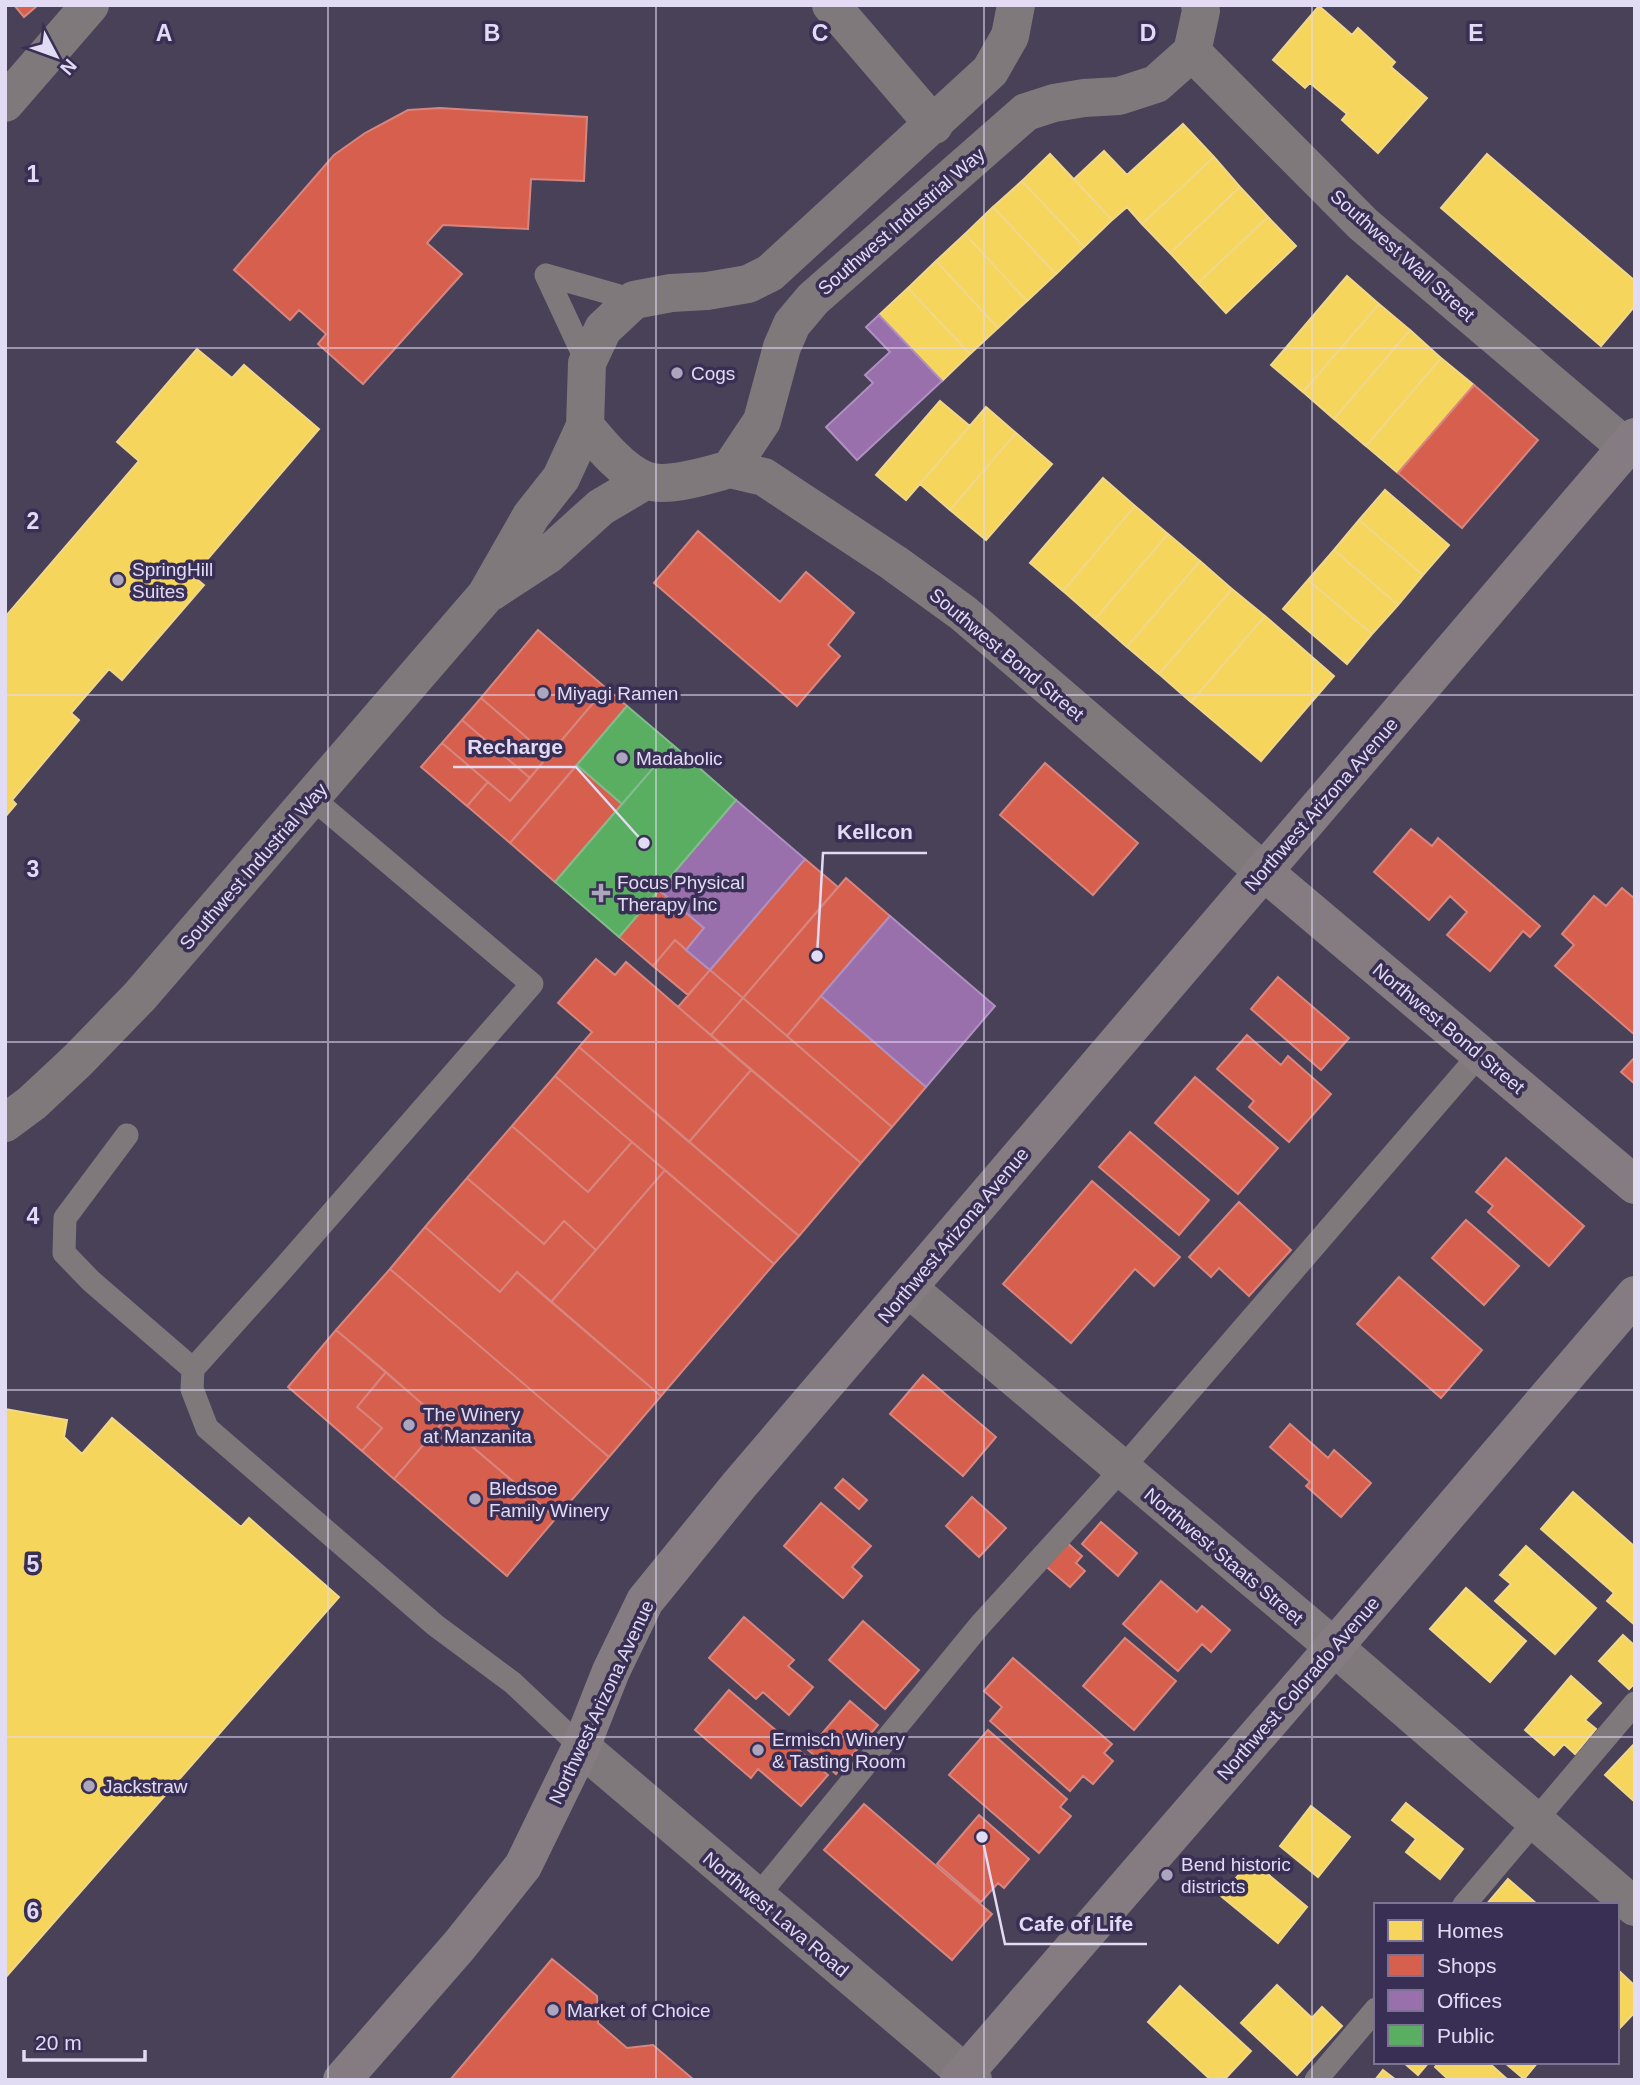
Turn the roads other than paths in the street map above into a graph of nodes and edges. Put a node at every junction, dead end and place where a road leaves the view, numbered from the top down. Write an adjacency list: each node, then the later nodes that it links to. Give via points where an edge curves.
1 (90, 5): 6 (street)
2 (831, 5): 7 (street)
3 (1016, 5): 7 (street, via 1010,36 990,71)
4 (1200, 5): 5 (street)
5 (1192, 52): 11 (street, Southwest Wall Street, via 1363,224); 12 (street, Southwest Industrial Way, via 1156,84 1119,96 1054,103 1026,112 813,299 792,324 762,421)
6 (5, 103)
7 (934, 125): 8 (street, via 770,273 748,284)
8 (634, 300): 9 (street, Southwest Industrial Way, via 603,329); 9 (lane, via 546,275)
9 (587, 363): 10 (street, Southwest Industrial Way)
10 (585, 426): 13 (street, via 611,457); 14 (street, Southwest Industrial Way, via 561,478 531,516)
11 (1632, 446): 16 (main road, Northwest Arizona Avenue)
12 (730, 469): 13 (street, Southwest Industrial Way, via 666,482); 16 (street, Southwest Bond Street, via 764,478 963,613)
13 (645, 481): 14 (street, Southwest Industrial Way, via 601,506 549,554)
14 (486, 595): 15 (street, Southwest Industrial Way)
15 (312, 798): 18 (street, Southwest Industrial Way, via 140,996 78,1060); 23 (lane, via 532,984)
16 (1263, 871): 17 (main road, Northwest Bond Street); 21 (main road, Northwest Arizona Avenue)
17 (1480, 1054): 20 (main road, Northwest Bond Street); 24 (lane)
18 (5, 1123)
19 (127, 1135): 23 (lane, via 65,1218 64,1253)
20 (1635, 1185)
21 (908, 1288): 24 (street, Northwest Staats Street); 27 (main road, Northwest Arizona Avenue, via 646,1601 611,1671)
22 (1635, 1295): 25 (main road, Northwest Colorado Avenue)
23 (193, 1369): 27 (lane, via 192,1389 207,1428 435,1625 513,1684)
24 (1121, 1470): 25 (street, Northwest Staats Street); 29 (lane, via 980,1625)
25 (1334, 1647): 28 (street, Northwest Staats Street); 33 (main road, Northwest Colorado Avenue)
26 (1635, 1703): 28 (lane)
27 (581, 1747): 29 (street, Northwest Lava Road); 34 (main road, Northwest Arizona Avenue, via 523,1866)
28 (1535, 1820): 30 (lane); 31 (street, Northwest Staats Street)
29 (757, 1897): 33 (street, Northwest Lava Road)
30 (1466, 1903)
31 (1635, 1907)
32 (1374, 2011): 35 (lane)
33 (965, 2077)
34 (342, 2080)
35 (1316, 2080)

